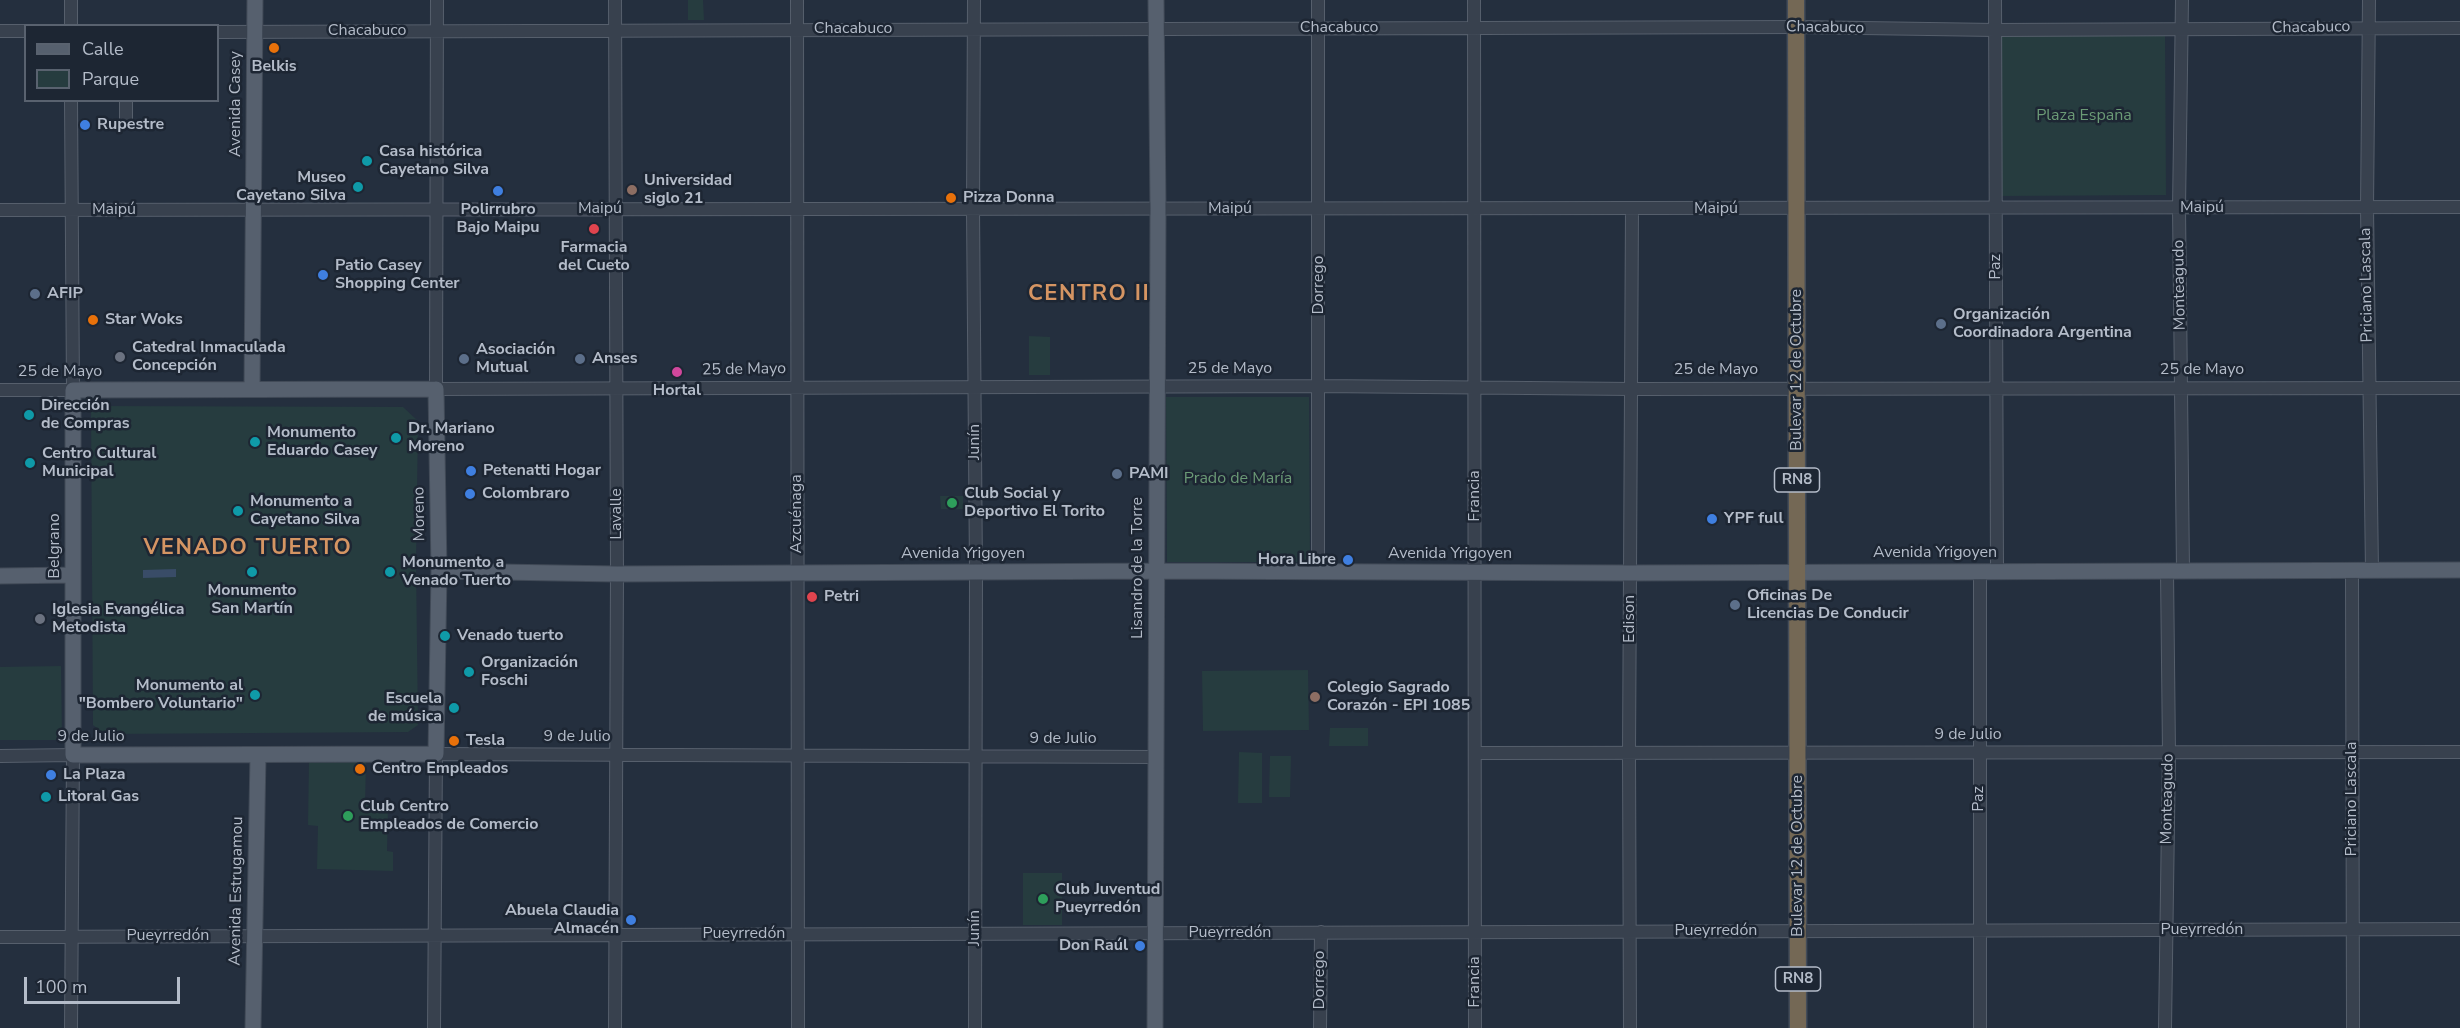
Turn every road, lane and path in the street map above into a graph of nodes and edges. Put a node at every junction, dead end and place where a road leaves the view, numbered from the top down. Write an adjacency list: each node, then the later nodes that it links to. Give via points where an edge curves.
1 (71, 0): 14 (street)
2 (255, 0): 29 (main road, Avenida Casey)
3 (437, 0): 23 (street, Moreno)
4 (615, 0): 30 (street, Lavalle)
5 (798, 0): 21 (street, Azcuénaga)
6 (974, 0): 24 (street, Junín)
7 (1156, 0): 16 (main road, Lisandro de la Torre)
8 (1318, 0): 17 (street, Dorrego)
9 (1474, 0): 18 (street, Francia)
10 (1796, 0): 15 (highway, Bulevar 12 de Octubre / RN8)
11 (1995, 0): 25 (street, Paz)
12 (2182, 0): 22 (street, Monteagudo)
13 (2369, 0): 19 (street, Priciano Lascala)
14 (71, 24)
15 (1796, 27): 18 (street, Chacabuco); 25 (street, Chacabuco); 35 (highway, Bulevar 12 de Octubre / RN8)
16 (1155, 28): 17 (street, Chacabuco); 24 (street, Chacabuco); 48 (main road, Lisandro de la Torre)
17 (1318, 28): 18 (street, Chacabuco); 42 (street, Dorrego)
18 (1474, 28): 43 (street, Francia)
19 (2369, 28): 20 (street, Chacabuco); 22 (street, Chacabuco); 38 (street, Priciano Lascala)
20 (2460, 28)
21 (798, 29): 24 (street, Chacabuco); 30 (street, Chacabuco); 47 (street, Azcuénaga)
22 (2182, 29): 25 (street, Chacabuco); 37 (street, Monteagudo)
23 (438, 30): 29 (street, Chacabuco); 30 (street, Chacabuco); 39 (street, Moreno)
24 (974, 30): 41 (street, Junín)
25 (1995, 30): 36 (street, Paz)
26 (0, 31): 27 (street)
27 (24, 31)
28 (219, 32): 29 (street, Chacabuco)
29 (255, 32): 46 (main road, Avenida Casey)
30 (614, 32): 40 (street, Lavalle)
31 (71, 102): 45 (street, Belgrano)
32 (126, 102): 33 (street)
33 (126, 118)
34 (2460, 207): 38 (street, Maipú)
35 (1796, 208): 36 (street, Maipú); 49 (street, Maipú); 55 (highway, Bulevar 12 de Octubre / RN8)
36 (1996, 208): 37 (street, Maipú); 56 (street, Paz)
37 (2179, 208): 38 (street, Maipú); 57 (street, Monteagudo)
38 (2367, 208): 58 (street, Priciano Lascala)
39 (437, 209): 40 (street, Maipú); 46 (street, Maipú); 61 (street, Moreno)
40 (614, 209): 47 (street, Maipú); 62 (street, Lavalle)
41 (973, 209): 47 (street, Maipú); 48 (street, Maipú); 54 (street, Junín)
42 (1319, 209): 43 (street, Maipú); 48 (street, Maipú); 50 (street, Dorrego)
43 (1474, 209): 49 (street, Maipú); 53 (street, Francia)
44 (0, 210): 45 (street, Maipú)
45 (72, 210): 46 (street, Maipú); 65 (street, Belgrano)
46 (254, 210): 60 (main road, Avenida Casey)
47 (798, 210): 51 (street, Azcuénaga)
48 (1158, 210): 52 (main road, Lisandro de la Torre)
49 (1632, 210): 63 (street, Edison)
50 (1320, 386): 52 (street, 25 de Mayo); 53 (street, 25 de Mayo); 69 (street, Dorrego)
51 (796, 387): 54 (street, 25 de Mayo); 62 (street, 25 de Mayo); 78 (street, Azcuénaga)
52 (1156, 387): 54 (street, 25 de Mayo); 68 (main road, Lisandro de la Torre)
53 (1475, 387): 63 (street, 25 de Mayo); 77 (street, Francia)
54 (975, 388): 76 (street, Junín)
55 (1797, 388): 56 (street, 25 de Mayo); 63 (street, 25 de Mayo); 70 (highway, Bulevar 12 de Octubre / RN8)
56 (1996, 388): 57 (street, 25 de Mayo); 72 (street, Paz)
57 (2181, 388): 58 (street, 25 de Mayo); 73 (street, Monteagudo)
58 (2369, 388): 59 (street, 25 de Mayo); 75 (street, Priciano Lascala)
59 (2460, 388)
60 (252, 389): 61 (main road, 25 de Mayo); 65 (main road, 25 de Mayo)
61 (436, 389): 62 (street, 25 de Mayo); 67 (main road, Moreno)
62 (616, 389): 80 (street, Lavalle)
63 (1632, 389): 79 (street, Edison)
64 (0, 390): 65 (street, 25 de Mayo)
65 (73, 390): 81 (main road, Belgrano)
66 (2460, 570): 75 (main road, Avenida Yrigoyen)
67 (439, 571): 80 (main road, Avenida Yrigoyen); 91 (main road, Moreno)
68 (1156, 571): 69 (main road, Avenida Yrigoyen); 76 (main road, Avenida Yrigoyen); 97 (main road, Lisandro de la Torre)
69 (1318, 571): 77 (main road, Avenida Yrigoyen)
70 (1797, 571): 71 (main road, Avenida Yrigoyen); 79 (main road, Avenida Yrigoyen); 86 (highway, Bulevar 12 de Octubre / RN8)
71 (1980, 571): 72 (main road, Avenida Yrigoyen); 87 (street, Paz)
72 (1997, 571): 73 (main road, Avenida Yrigoyen)
73 (2175, 571): 74 (main road, Avenida Yrigoyen); 88 (street, Monteagudo)
74 (2352, 571): 75 (main road, Avenida Yrigoyen); 89 (street, Priciano Lascala)
75 (2372, 571)
76 (976, 572): 78 (main road, Avenida Yrigoyen); 96 (street, Junín)
77 (1475, 572): 79 (main road, Avenida Yrigoyen); 84 (street, Francia)
78 (798, 573): 80 (main road, Avenida Yrigoyen); 95 (street, Azcuénaga)
79 (1630, 573): 85 (street, Edison)
80 (617, 574): 93 (street, Lavalle)
81 (73, 575): 82 (main road); 92 (main road, Belgrano)
82 (0, 576)
83 (2460, 752): 89 (street, 9 de Julio)
84 (1475, 753): 85 (street, 9 de Julio); 103 (street, Francia)
85 (1629, 753): 86 (street, 9 de Julio); 104 (street, Edison)
86 (1797, 753): 87 (street, 9 de Julio); 101 (highway, Bulevar 12 de Octubre / RN8)
87 (1979, 753): 88 (street, 9 de Julio); 105 (street, Paz)
88 (2169, 753): 89 (street, 9 de Julio); 100 (street, Monteagudo)
89 (2352, 753): 98 (street, Priciano Lascala)
90 (258, 754): 91 (main road, 9 de Julio); 92 (main road, 9 de Julio); 112 (main road, Avenida Estrugamou)
91 (436, 754): 93 (street, 9 de Julio); 110 (street, Moreno)
92 (73, 755): 94 (street, 9 de Julio); 109 (street, Belgrano)
93 (615, 755): 95 (street, 9 de Julio); 111 (street, Lavalle)
94 (0, 756)
95 (798, 756): 96 (street, 9 de Julio); 107 (street, Azcuénaga)
96 (974, 756): 97 (street, 9 de Julio); 108 (street, Junín)
97 (1155, 757): 106 (main road, Lisandro de la Torre)
98 (2352, 929): 99 (street, Pueyrredón); 100 (street, Pueyrredón); 127 (street, Priciano Lascala)
99 (2460, 929)
100 (2167, 930): 105 (street, Pueyrredón); 126 (street, Monteagudo)
101 (1798, 931): 104 (street, Pueyrredón); 105 (street, Pueyrredón); 124 (highway, Bulevar 12 de Octubre / RN8)
102 (1321, 932): 103 (street, Pueyrredón); 106 (street, Pueyrredón); 121 (street, Dorrego)
103 (1475, 932): 104 (street, Pueyrredón); 122 (street, Francia)
104 (1631, 932): 123 (street, Edison)
105 (1980, 932): 125 (street, Paz)
106 (1154, 933): 108 (street, Pueyrredón); 120 (main road, Lisandro de la Torre)
107 (798, 934): 108 (street, Pueyrredón); 111 (street, Pueyrredón); 118 (street, Azcuénaga)
108 (975, 934): 119 (street, Junín)
109 (70, 935): 112 (street, Pueyrredón); 113 (street, Pueyrredón); 114 (street, Belgrano)
110 (434, 935): 111 (street, Pueyrredón); 112 (street, Pueyrredón); 116 (street, Moreno)
111 (615, 935): 117 (street, Lavalle)
112 (254, 936): 115 (main road, Avenida Estrugamou)
113 (0, 937)
114 (71, 1028)
115 (253, 1028)
116 (434, 1028)
117 (615, 1028)
118 (798, 1028)
119 (975, 1028)
120 (1155, 1028)
121 (1320, 1028)
122 (1475, 1028)
123 (1630, 1028)
124 (1798, 1028)
125 (1980, 1028)
126 (2165, 1028)
127 (2353, 1028)

